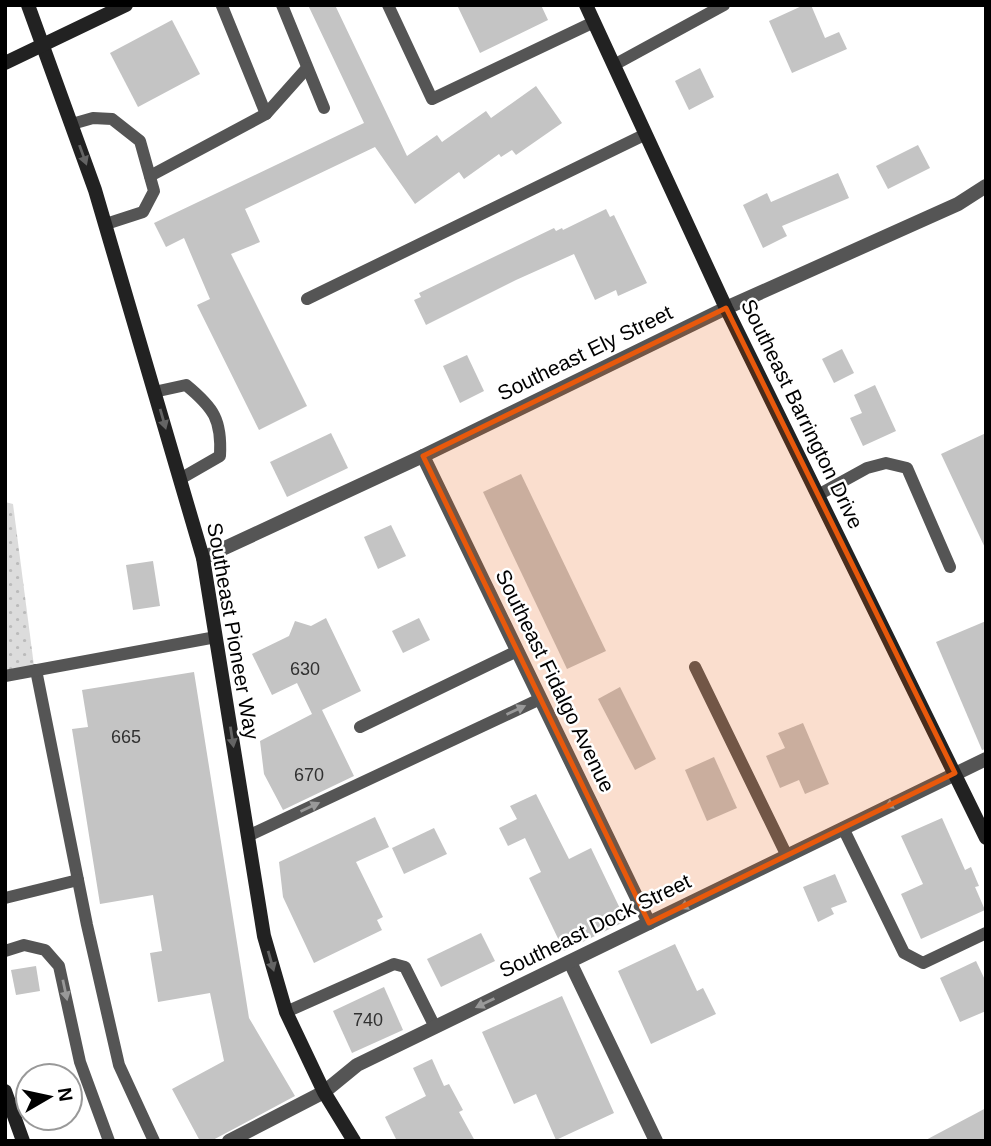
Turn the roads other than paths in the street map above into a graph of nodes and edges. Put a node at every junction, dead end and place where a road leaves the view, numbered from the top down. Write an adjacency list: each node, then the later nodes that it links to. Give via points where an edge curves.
1 (28, 5): 9 (street, Southeast Pioneer Way)
2 (126, 5): 9 (street)
3 (282, 5): 12 (lane)
4 (388, 5): 8 (lane, via 432,99)
5 (586, 5): 8 (street, Southeast Barrington Drive)
6 (724, 5): 11 (lane)
7 (222, 6): 14 (lane)
8 (594, 22): 11 (street, Southeast Barrington Drive)
9 (43, 45): 10 (street); 15 (street, Southeast Pioneer Way)
10 (5, 63)
11 (614, 65): 16 (street, Southeast Barrington Drive)
12 (307, 68): 13 (lane); 14 (lane)
13 (324, 108)
14 (266, 114): 17 (lane)
15 (72, 124): 17 (lane, via 112,118 141,141); 19 (street, Southeast Pioneer Way, one-way to 19)
16 (646, 134): 20 (lane); 21 (street, Southeast Barrington Drive)
17 (150, 176): 19 (lane, via 154,191 142,212)
18 (986, 186): 21 (street, Southeast Ely Street, via 958,204)
19 (106, 224): 22 (street, Southeast Pioneer Way)
20 (307, 299)
21 (726, 308): 23 (street, Southeast Ely Street); 25 (street, Southeast Barrington Drive)
22 (154, 392): 24 (street, Southeast Pioneer Way, one-way to 24); 24 (lane, via 187,385 206,401 222,431 220,456)
23 (423, 456): 26 (street, Southeast Ely Street); 29 (street, Southeast Fidalgo Avenue)
24 (180, 479): 26 (street, Southeast Pioneer Way)
25 (818, 495): 27 (lane, via 867,468 886,463 906,468); 36 (street, Southeast Barrington Drive)
26 (203, 558): 28 (street, Southeast Pioneer Way)
27 (950, 566)
28 (216, 637): 31 (lane); 38 (street, Southeast Pioneer Way, one-way to 38)
29 (517, 651): 33 (street, Southeast Fidalgo Avenue); 34 (lane)
30 (695, 667): 40 (lane)
31 (36, 670): 32 (lane); 41 (lane)
32 (5, 676)
33 (540, 699): 38 (lane, one-way to 33); 43 (street, Southeast Fidalgo Avenue)
34 (360, 727)
35 (986, 759): 36 (street, Southeast Dock Street)
36 (955, 773): 37 (street, Southeast Dock Street, one-way to 37); 39 (street, Southeast Barrington Drive)
37 (843, 828): 40 (street, Southeast Dock Street); 44 (lane, via 904,953 923,963)
38 (248, 836): 47 (street, Southeast Pioneer Way, one-way to 47, via 264,936)
39 (986, 838)
40 (787, 856): 43 (street, Southeast Dock Street, one-way to 43)
41 (78, 880): 42 (lane); 53 (lane, via 119,1065)
42 (5, 898)
43 (649, 923): 46 (street, Southeast Dock Street)
44 (986, 933)
45 (5, 951): 52 (lane, one-way to 52, via 24,945 45,950 60,966 80,1062)
46 (570, 962): 48 (street, Southeast Dock Street, one-way to 48); 56 (street)
47 (286, 1012): 48 (lane, via 394,964 405,967); 50 (street, Southeast Pioneer Way)
48 (435, 1027): 50 (street, Southeast Dock Street, via 357,1065)
49 (5, 1091): 51 (street)
50 (324, 1091): 54 (street, Southeast Dock Street); 55 (street, Southeast Pioneer Way)
51 (23, 1141)
52 (109, 1141)
53 (154, 1141)
54 (229, 1141)
55 (354, 1141)
56 (656, 1141)

